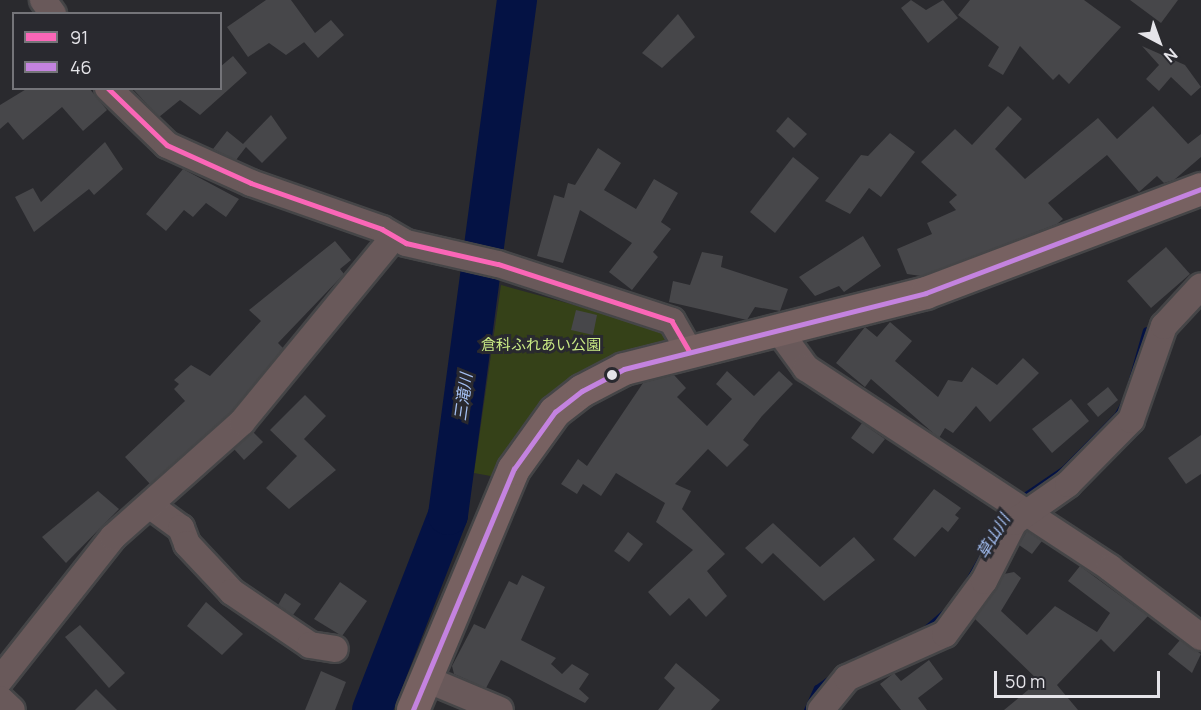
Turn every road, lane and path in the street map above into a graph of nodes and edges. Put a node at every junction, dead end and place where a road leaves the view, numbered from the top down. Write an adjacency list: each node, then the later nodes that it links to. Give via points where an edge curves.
1 (110, 90): 3 (street, via 167,145)
2 (1201, 189): 5 (main road, via 926,293)
3 (393, 238): 6 (street, via 483,261 672,321); 7 (street, via 242,422)
4 (1201, 286): 8 (street, via 1164,326 1138,405 1121,432 1068,484)
5 (779, 331): 6 (main road); 8 (street, via 806,368)
6 (689, 351): 11 (main road, via 602,379 555,412 539,431 514,468)
7 (152, 507): 10 (street, via 181,528 188,544 232,592 310,645); 12 (street, via 113,537)
8 (1016, 508): 9 (street, via 1110,568); 17 (street, via 945,634 847,678)
9 (1201, 637)
10 (335, 649)
11 (426, 679): 15 (main road); 16 (street)
12 (0, 680)
13 (0, 699): 14 (street)
14 (12, 710)
15 (413, 710)
16 (500, 710)
17 (821, 710)

